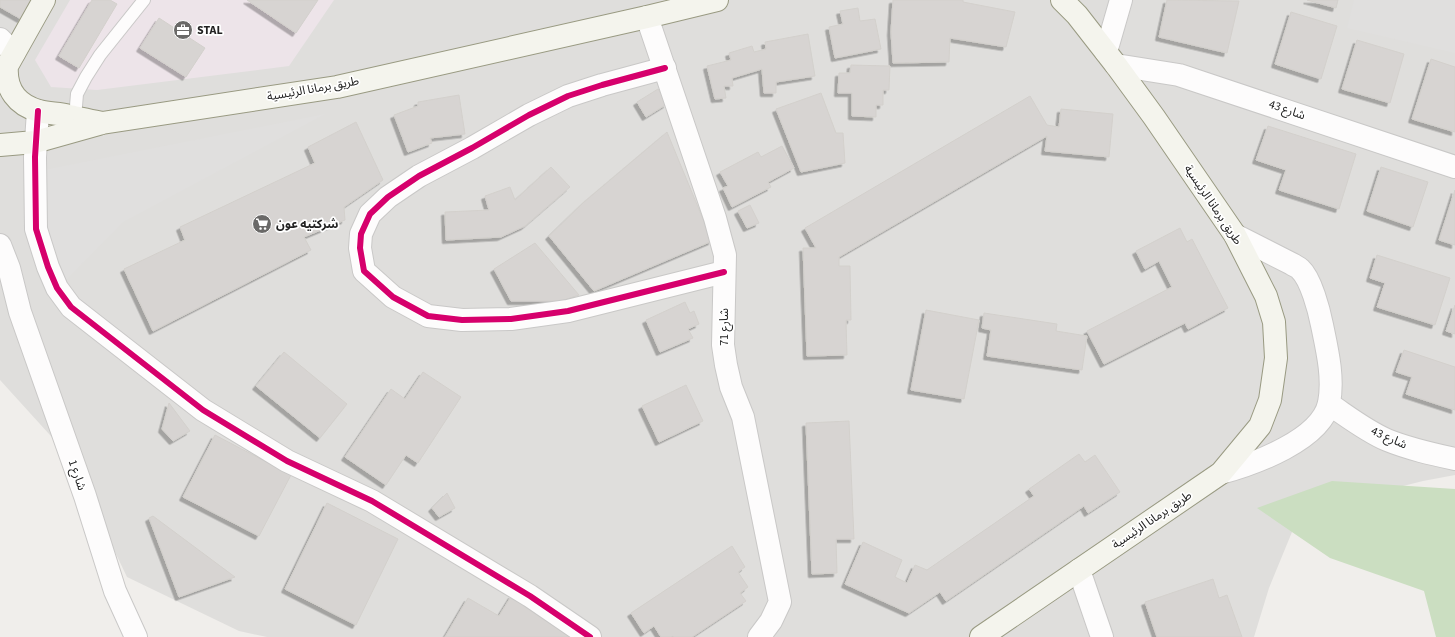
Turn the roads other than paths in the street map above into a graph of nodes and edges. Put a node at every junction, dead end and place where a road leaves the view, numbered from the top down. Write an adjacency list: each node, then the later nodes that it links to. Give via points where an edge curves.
1 (44, 0): 9 (main road, طريق برمانا الرئيسية)
2 (144, 0): 12 (lane, via 100,55 86,77 77,94)
3 (717, 0): 6 (main road, طريق برمانا الرئيسية)
4 (1062, 0): 8 (main road, طريق برمانا الرئيسية)
5 (1120, 0): 8 (street)
6 (682, 4): 7 (main road, طريق برمانا الرئيسية)
7 (648, 17): 10 (street, شارع 71); 13 (main road, طريق برمانا الرئيسية, via 337,87)
8 (1111, 58): 16 (street, شارع 43, via 1179,75); 17 (main road, طريق برمانا الرئيسية)
9 (5, 62): 11 (main road, طريق برمانا الرئيسية, via 14,97)
10 (665, 68): 19 (street, شارع 71, via 715,218 725,255); 19 (street, via 568,96 419,176 388,197 370,214 360,234 364,271 393,297 428,316 462,320 511,319 568,310)
11 (38, 111): 12 (main road, طريق برمانا الرئيسية); 14 (street)
12 (75, 118): 13 (main road, طريق برمانا الرئيسية)
13 (102, 123): 14 (main road)
14 (35, 142): 15 (main road); 27 (street, via 35,210 39,240 57,288 71,307 203,410 287,462 372,501 530,596)
15 (0, 145)
16 (1455, 167)
17 (1235, 235): 22 (street, via 1292,264 1308,279 1329,361); 24 (main road, طريق برمانا الرئيسية, via 1266,296 1274,322 1276,358 1270,400 1260,426)
18 (0, 245): 21 (street, شارع 1, via 9,268)
19 (724, 272): 28 (street, شارع 71, via 723,345 726,366 730,387 743,417 780,602 771,621)
20 (0, 292): 21 (street)
21 (20, 312): 26 (street, شارع 1, via 116,591)
22 (1329, 404): 23 (street, شارع 43, via 1386,439 1417,451); 24 (street, via 1308,434 1256,462)
23 (1455, 459)
24 (1221, 473): 25 (main road, طريق برمانا الرئيسية)
25 (1079, 570): 29 (main road, طريق برمانا الرئيسية); 30 (street)
26 (136, 637)
27 (590, 637)
28 (759, 637)
29 (980, 637)
30 (1102, 637)

